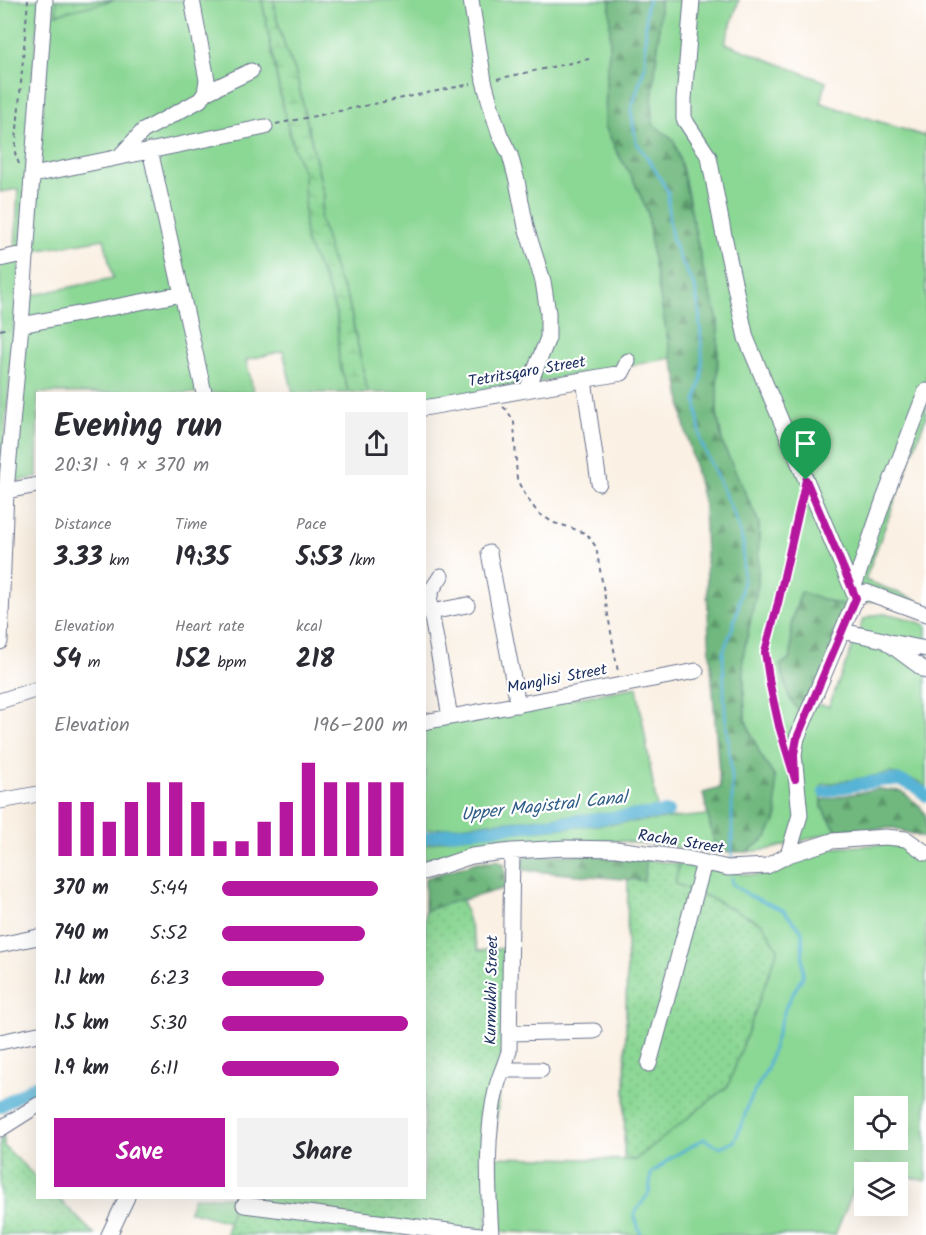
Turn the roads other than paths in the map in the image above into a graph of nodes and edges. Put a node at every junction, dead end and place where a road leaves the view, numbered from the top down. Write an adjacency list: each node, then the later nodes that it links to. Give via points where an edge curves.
1 (45, 0): 10 (street)
2 (192, 0): 6 (street)
3 (471, 0): 17 (street, via 484,81 510,155 548,313 548,338)
4 (692, 0): 26 (street, via 684,119 710,157 746,338)
5 (251, 71): 6 (street)
6 (206, 93): 9 (street, via 143,131)
7 (265, 127): 8 (street)
8 (150, 150): 9 (street); 13 (street)
9 (119, 157): 10 (street)
10 (32, 180): 11 (street)
11 (27, 253): 12 (street); 14 (street)
12 (0, 259)
13 (182, 294): 14 (street); 19 (street)
14 (21, 325): 23 (street)
15 (628, 361): 16 (street, Tetritsqaro Street, via 622,373)
16 (584, 380): 17 (street, Tetritsqaro Street); 21 (street)
17 (527, 390): 20 (street, Tetritsqaro Street)
18 (926, 391): 26 (street, via 884,499)
19 (204, 392)
20 (426, 408)
21 (599, 483)
22 (36, 485): 23 (street)
23 (3, 492): 32 (street)
24 (489, 553): 38 (street)
25 (441, 576): 28 (street, via 431,591)
26 (854, 593): 29 (street, via 867,592); 30 (street)
27 (467, 605): 28 (street)
28 (431, 612): 39 (street)
29 (926, 614)
30 (842, 631): 31 (street); 45 (street, via 797,738 794,754 800,815)
31 (884, 640): 33 (street); 35 (street)
32 (0, 642)
33 (926, 649)
34 (696, 671): 38 (street, Manglisi Street)
35 (926, 671)
36 (36, 690): 37 (street)
37 (0, 701)
38 (518, 705): 39 (street, Manglisi Street)
39 (450, 717): 40 (street, Manglisi Street)
40 (426, 722)
41 (36, 794): 42 (street)
42 (0, 801)
43 (512, 851): 46 (street, Racha Street, via 616,849); 47 (street, Racha Street, via 472,856); 51 (street, Kurmukhi Street)
44 (926, 853): 45 (street, Racha Street, via 906,839 885,837 832,841)
45 (788, 855): 46 (street, Racha Street, via 767,866 728,868)
46 (704, 862): 54 (street)
47 (426, 871)
48 (36, 937): 49 (street)
49 (0, 945)
50 (594, 1032): 51 (street)
51 (509, 1033): 55 (street, Kurmukhi Street)
52 (36, 1034): 53 (street)
53 (0, 1042)
54 (649, 1064)
55 (504, 1070): 56 (street); 63 (street, Kurmukhi Street, via 497,1086 488,1155)
56 (541, 1070)
57 (36, 1106): 58 (street)
58 (0, 1129)
59 (126, 1199): 61 (street)
60 (244, 1205): 62 (street)
61 (110, 1235)
62 (480, 1235)
63 (491, 1235)

